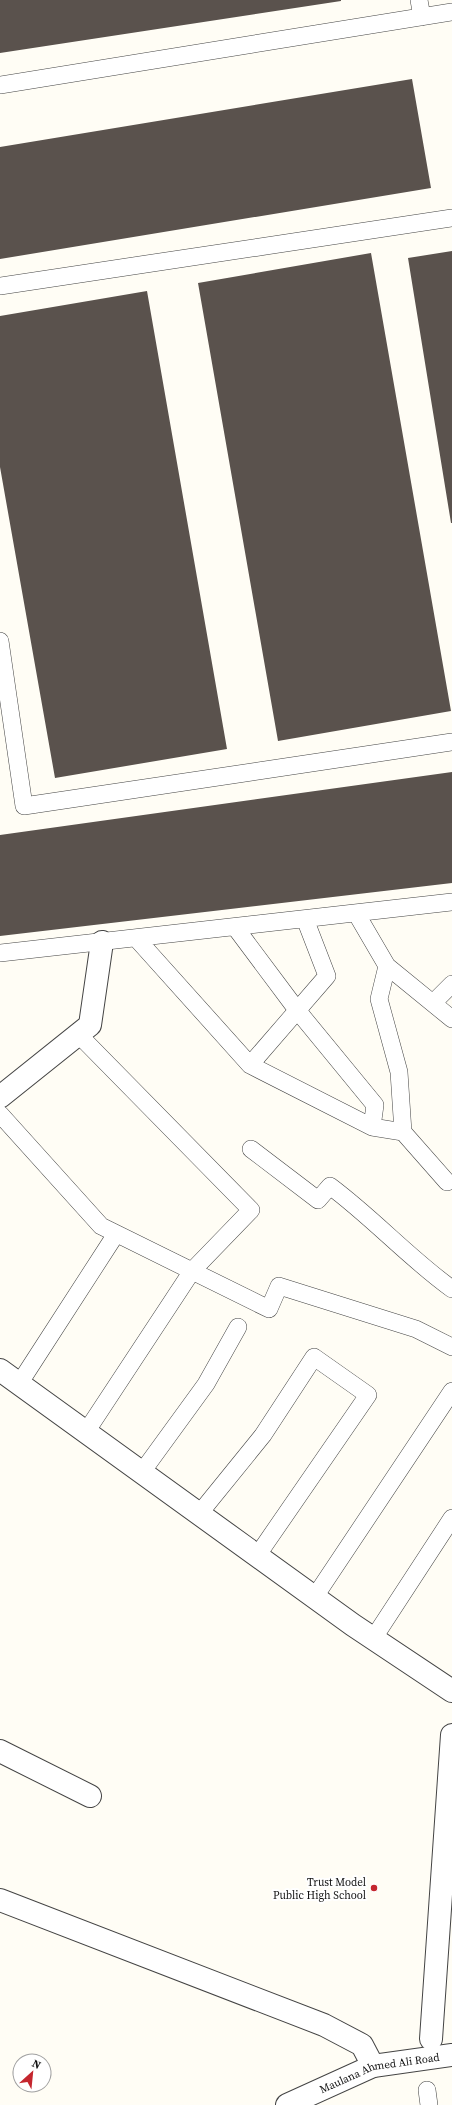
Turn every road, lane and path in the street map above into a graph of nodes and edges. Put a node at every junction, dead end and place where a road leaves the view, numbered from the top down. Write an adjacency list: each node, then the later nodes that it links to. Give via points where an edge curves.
1 (419, 0): 3 (lane)
2 (452, 12): 3 (lane)
3 (422, 17): 4 (lane)
4 (0, 85)
5 (452, 218): 6 (lane)
6 (0, 286)
7 (0, 641): 8 (lane, via 24,806)
8 (452, 742)
9 (452, 902): 10 (lane)
10 (356, 913): 11 (lane); 16 (lane)
11 (305, 919): 12 (lane); 19 (lane, via 327,976)
12 (235, 927): 13 (lane); 19 (lane)
13 (136, 938): 14 (lane); 22 (lane)
14 (102, 942): 15 (lane); 21 (street, via 90,1025)
15 (0, 953)
16 (387, 966): 18 (lane); 26 (lane, via 378,999 399,1072)
17 (452, 984): 18 (lane)
18 (433, 1003): 20 (lane)
19 (298, 1010): 22 (lane); 25 (lane, via 375,1105)
20 (452, 1019)
21 (78, 1034): 23 (street); 30 (lane, via 251,1210)
22 (250, 1065): 25 (lane)
23 (0, 1097)
24 (0, 1114): 29 (lane, via 101,1226)
25 (372, 1127): 26 (lane)
26 (403, 1132): 28 (lane)
27 (252, 1149): 31 (lane, via 318,1200 330,1186 385,1230 422,1268)
28 (450, 1182)
29 (116, 1234): 30 (lane); 35 (lane)
30 (192, 1271): 33 (lane, via 269,1309 279,1286 416,1329); 37 (lane)
31 (452, 1289)
32 (238, 1327): 38 (lane, via 206,1384)
33 (452, 1347)
34 (0, 1370): 35 (street)
35 (19, 1384): 37 (street)
36 (452, 1391): 42 (lane)
37 (86, 1432): 38 (street)
38 (142, 1472): 39 (street)
39 (199, 1514): 41 (street); 41 (lane, via 263,1435 314,1357 368,1395)
40 (452, 1518): 43 (lane)
41 (258, 1556): 42 (street)
42 (314, 1598): 43 (street)
43 (373, 1639): 44 (street)
44 (452, 1691)
45 (452, 1735): 49 (street)
46 (0, 1751): 47 (street)
47 (90, 1796)
48 (0, 1900): 51 (street, via 324,2025 362,2045)
49 (431, 2040)
50 (452, 2055): 51 (street, Maulana Ahmed Ali Road)
51 (373, 2066): 52 (street, Maulana Ahmed Ali Road)
52 (286, 2105)

